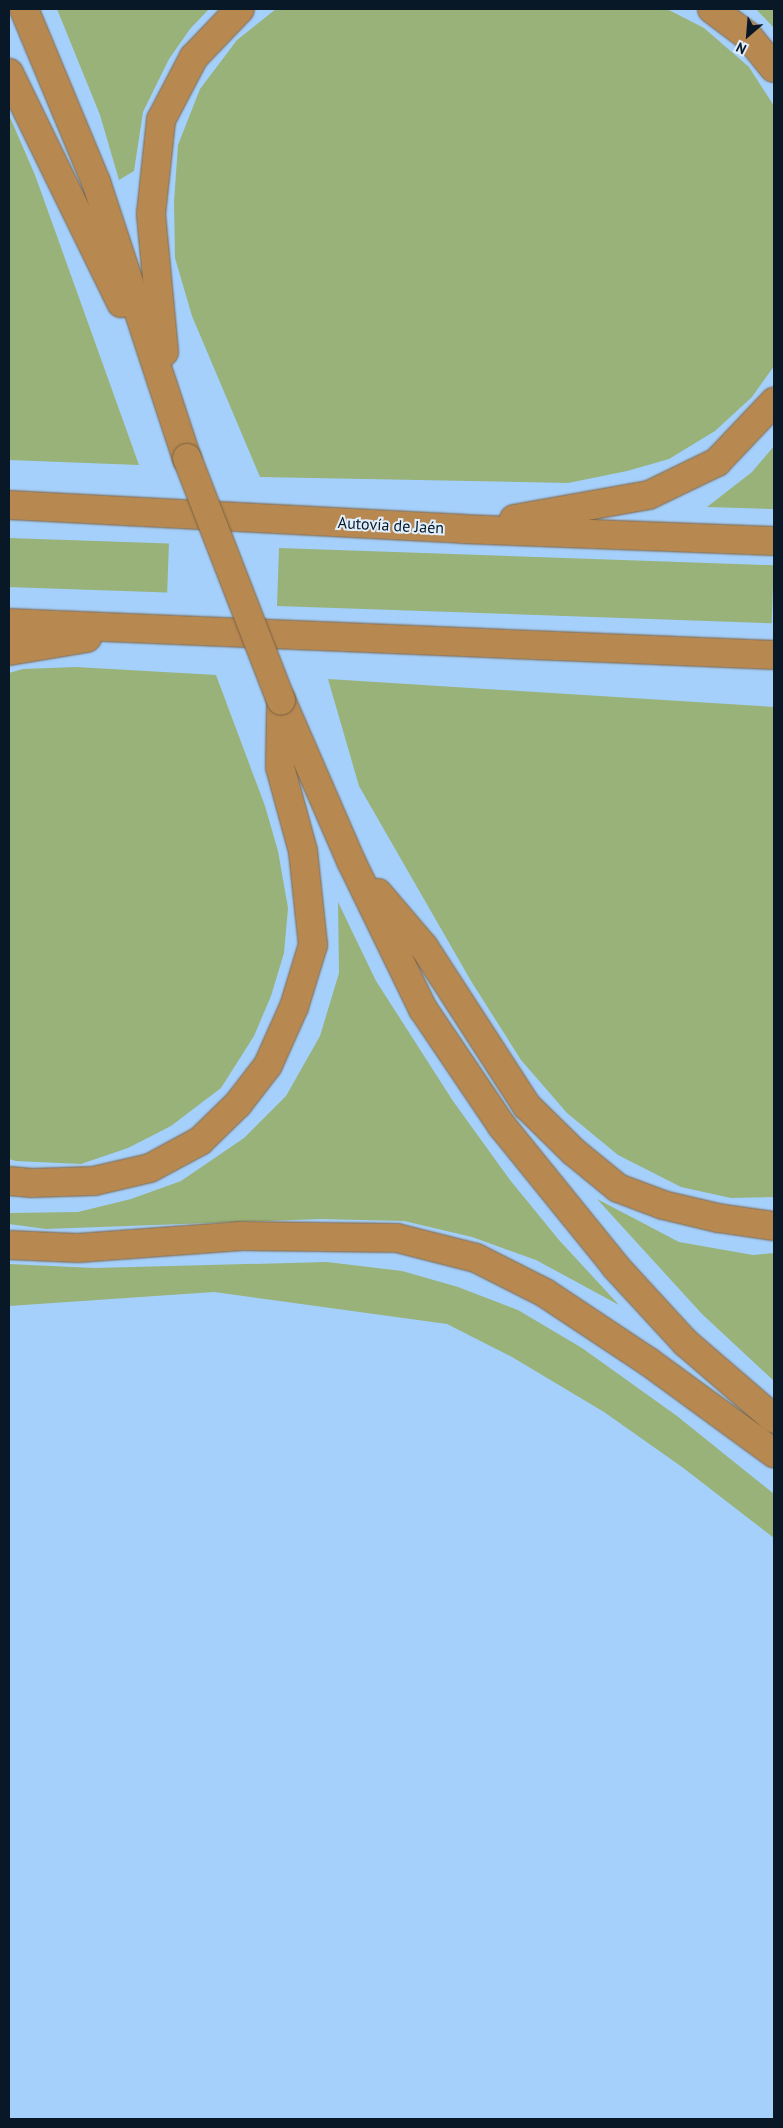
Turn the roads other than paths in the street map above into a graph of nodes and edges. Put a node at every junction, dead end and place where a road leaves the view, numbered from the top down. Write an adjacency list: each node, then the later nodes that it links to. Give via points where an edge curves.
1 (24, 9): 6 (highway, via 96,182)
2 (240, 9): 6 (highway, via 194,57 161,120 151,214)
3 (712, 9): 4 (highway, via 748,36)
4 (774, 68)
5 (9, 73): 6 (highway)
6 (168, 399): 15 (highway, bridge, via 187,458)
7 (774, 402): 9 (highway, via 717,462 649,495)
8 (9, 505): 9 (highway, Autovía de Jaén)
9 (462, 529): 10 (highway, Autovía de Jaén)
10 (774, 541)
11 (9, 623): 12 (highway)
12 (130, 630): 13 (highway); 14 (highway)
13 (9, 651)
14 (771, 656)
15 (281, 700): 16 (highway); 17 (highway, via 280,767 303,851 313,945 294,1007 268,1065 238,1104 200,1142 150,1168 94,1181)
16 (351, 861): 18 (highway, via 424,947 527,1106 574,1152 618,1188 663,1205 718,1218); 20 (highway, via 423,1009 502,1126 616,1267 686,1343)
17 (9, 1181)
18 (774, 1226)
19 (9, 1245): 21 (highway, via 78,1248 242,1236 397,1238 476,1258 553,1299 649,1362)
20 (774, 1420)
21 (774, 1453)

